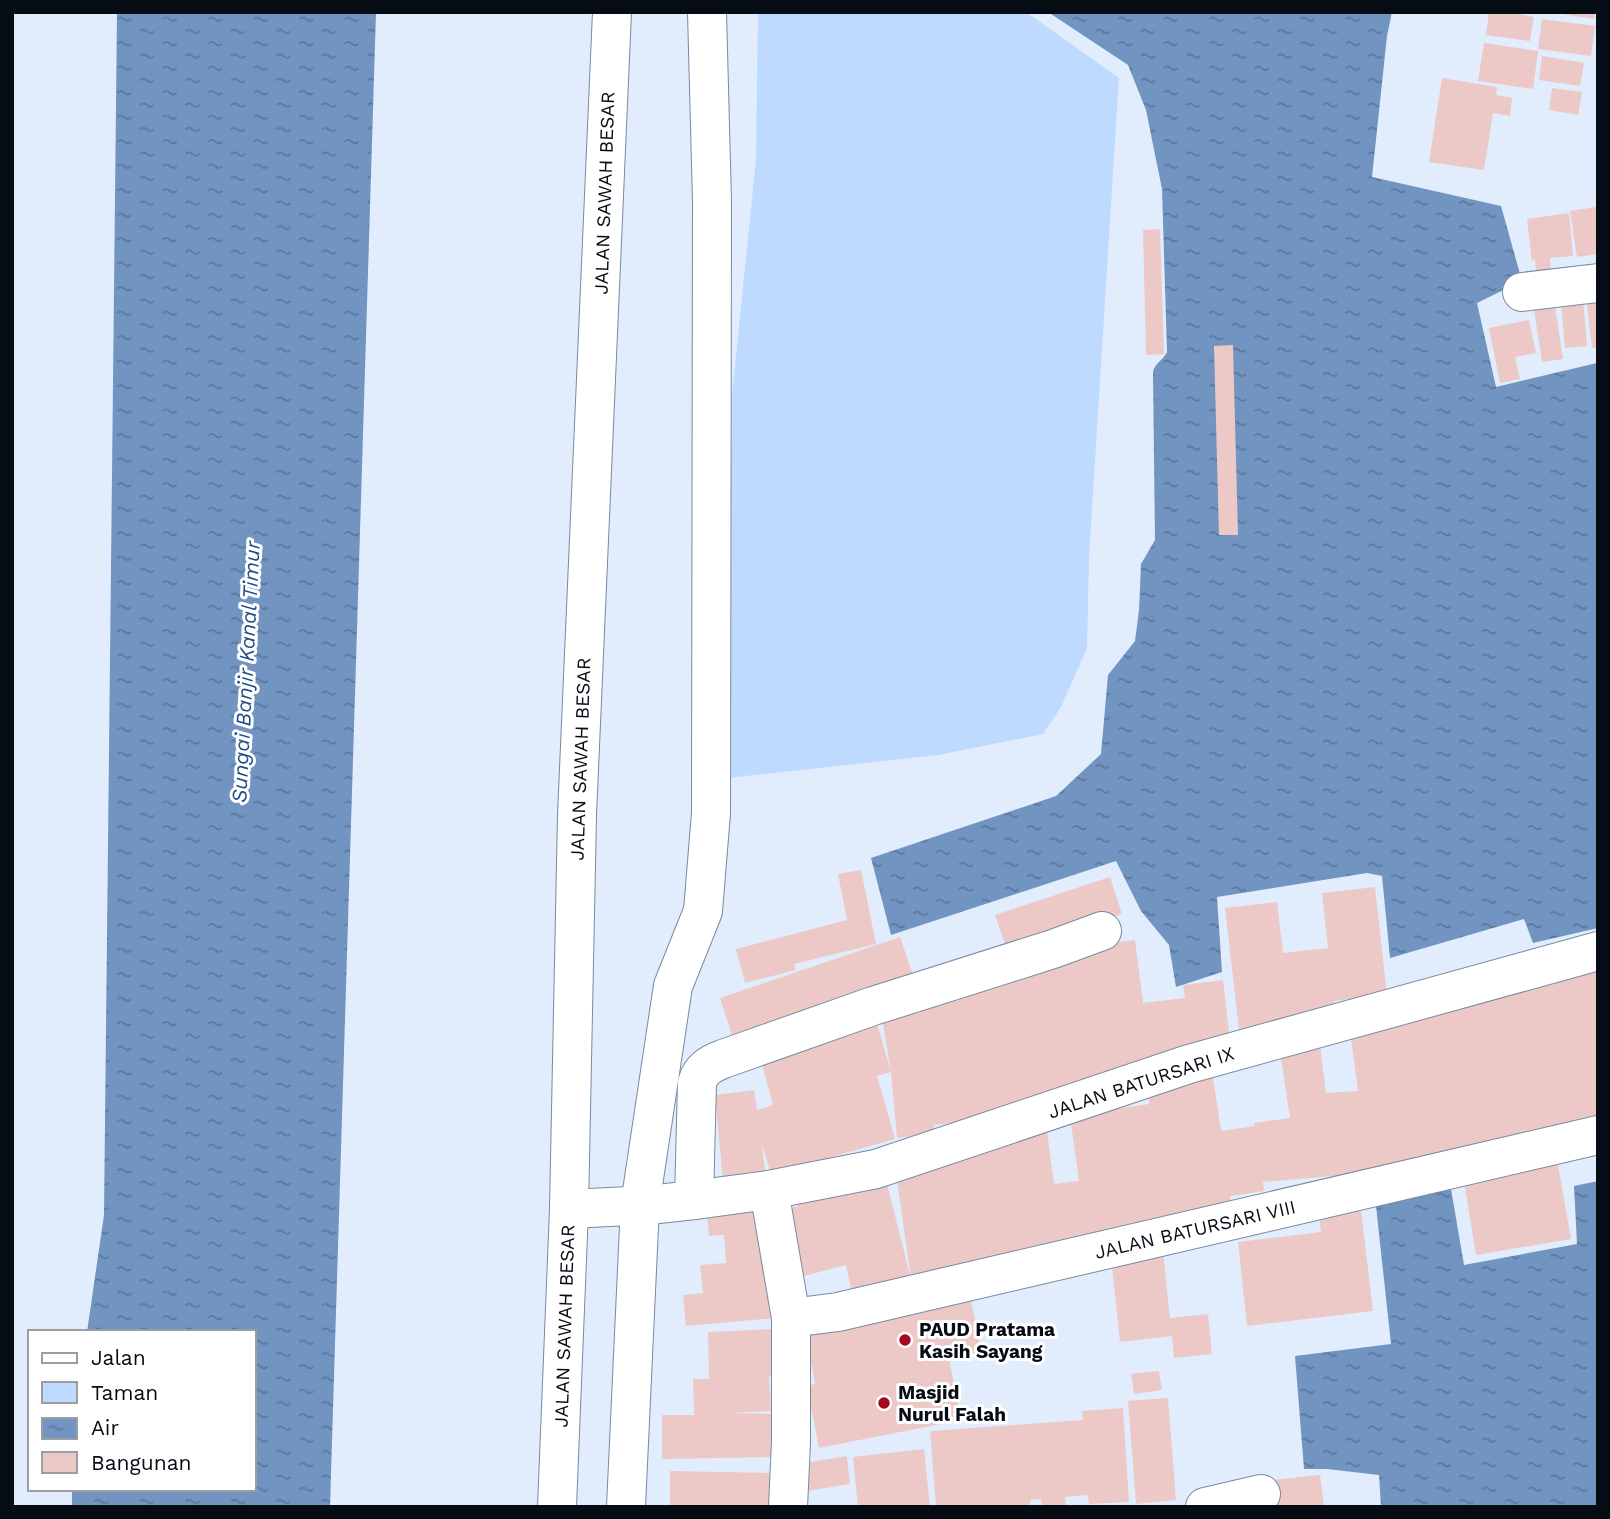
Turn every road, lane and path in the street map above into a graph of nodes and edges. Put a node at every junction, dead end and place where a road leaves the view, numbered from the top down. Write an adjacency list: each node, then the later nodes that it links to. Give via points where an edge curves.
1 (612, 12): 10 (street, JALAN SAWAH BESAR, via 577,815)
2 (707, 12): 9 (street, via 712,202 711,813 704,911 673,986)
3 (1598, 283): 4 (street)
4 (1522, 292)
5 (1102, 931): 9 (street, via 873,1006 704,1069)
6 (1598, 951): 8 (street, JALAN BATURSARI IX, via 1189,1064 876,1169)
7 (1598, 1135): 11 (street, JALAN BATURSARI VIII, via 838,1312)
8 (769, 1190): 9 (street, JALAN BATURSARI IX); 11 (street)
9 (666, 1203): 10 (street, JALAN BATURSARI IX); 14 (street)
10 (569, 1209): 13 (street, JALAN SAWAH BESAR)
11 (791, 1318): 15 (street)
12 (1261, 1494): 16 (street)
13 (557, 1507)
14 (626, 1507)
15 (788, 1507)
16 (1205, 1507)

